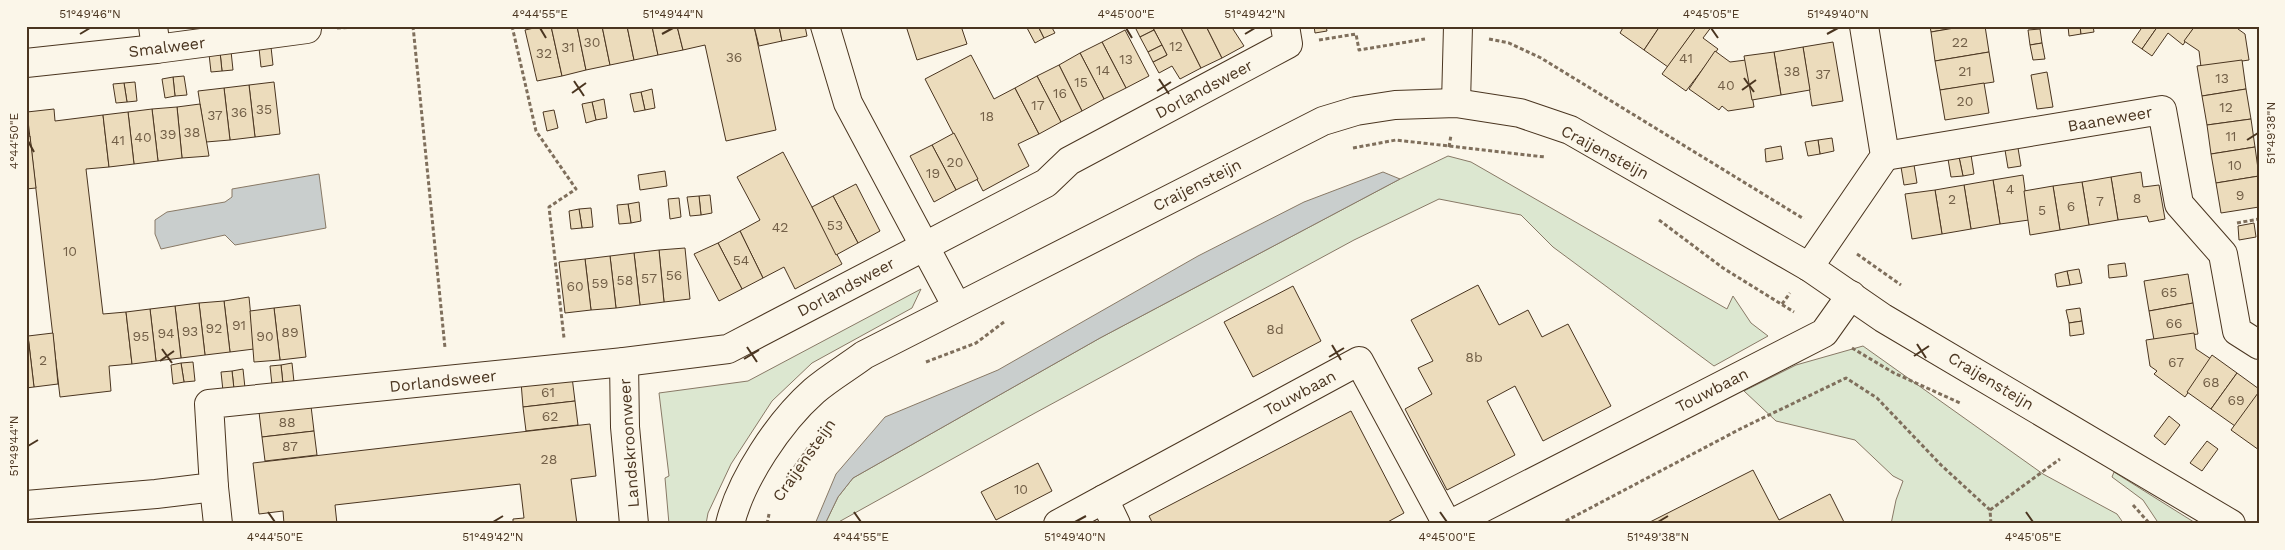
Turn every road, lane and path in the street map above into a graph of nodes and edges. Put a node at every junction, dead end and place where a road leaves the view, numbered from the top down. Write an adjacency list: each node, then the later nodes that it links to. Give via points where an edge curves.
1 (414, 26): 25 (path)
2 (512, 26): 24 (path, via 536,131 576,189 549,207)
3 (825, 26): 15 (street, via 848,103)
4 (1285, 26): 15 (street, Dorlandsweer, via 1288,44 1069,161 1046,182)
5 (1458, 26): 10 (street)
6 (1864, 26): 12 (street)
7 (307, 29): 8 (street, Smalweer)
8 (155, 38): 9 (street, Smalweer)
9 (26, 63)
10 (1456, 103): 16 (street, Craijensteijn, via 1520,113 1570,130); 18 (street, Craijensteijn, via 1396,105 1356,111 1323,121)
11 (1346, 149): 13 (path, Craijensteijn, via 1396,140)
12 (1884, 156): 16 (street); 21 (street, Baaneweer, via 2162,110 2179,204 2223,254 2237,331)
13 (1548, 157)
14 (1655, 218): 20 (path, via 1723,268)
15 (923, 247): 18 (street); 22 (street, Dorlandsweer, via 728,349)
16 (1809, 267): 17 (street, Craijensteijn)
17 (1851, 295): 20 (street, Touwbaan); 47 (street, Craijensteijn, via 1883,318)
18 (957, 307): 38 (street, Craijensteijn, via 864,355 814,391 778,432 753,470 734,506)
19 (1005, 321): 23 (path, via 976,343)
20 (1824, 333): 26 (path, via 1894,373); 43 (street, Touwbaan)
21 (2259, 345)
22 (624, 362): 24 (street, Dorlandsweer); 37 (street, Landskroonweer, via 625,427)
23 (920, 364)
24 (568, 368): 25 (street, Dorlandsweer)
25 (449, 380): 30 (street, Dorlandsweer, via 209,404)
26 (1961, 404)
27 (812, 442): 29 (path, Craijensteijn)
28 (2055, 454): 34 (path, via 2062,458)
29 (786, 479)
30 (214, 486): 33 (street); 36 (street)
31 (1104, 499): 40 (street, Touwbaan); 41 (street); 42 (street, Touwbaan, via 1359,361)
32 (2131, 503): 46 (path)
33 (26, 504)
34 (1990, 510): 44 (path, via 1941,465 1877,398 1846,378 1742,428); 45 (path)
35 (769, 513): 39 (path, Craijensteijn)
36 (218, 524)
37 (634, 524)
38 (730, 524)
39 (767, 524)
40 (1058, 524)
41 (1116, 524)
42 (1447, 524)
43 (1451, 524)
44 (1560, 524)
45 (1990, 524)
46 (2150, 524)
47 (2231, 524)

